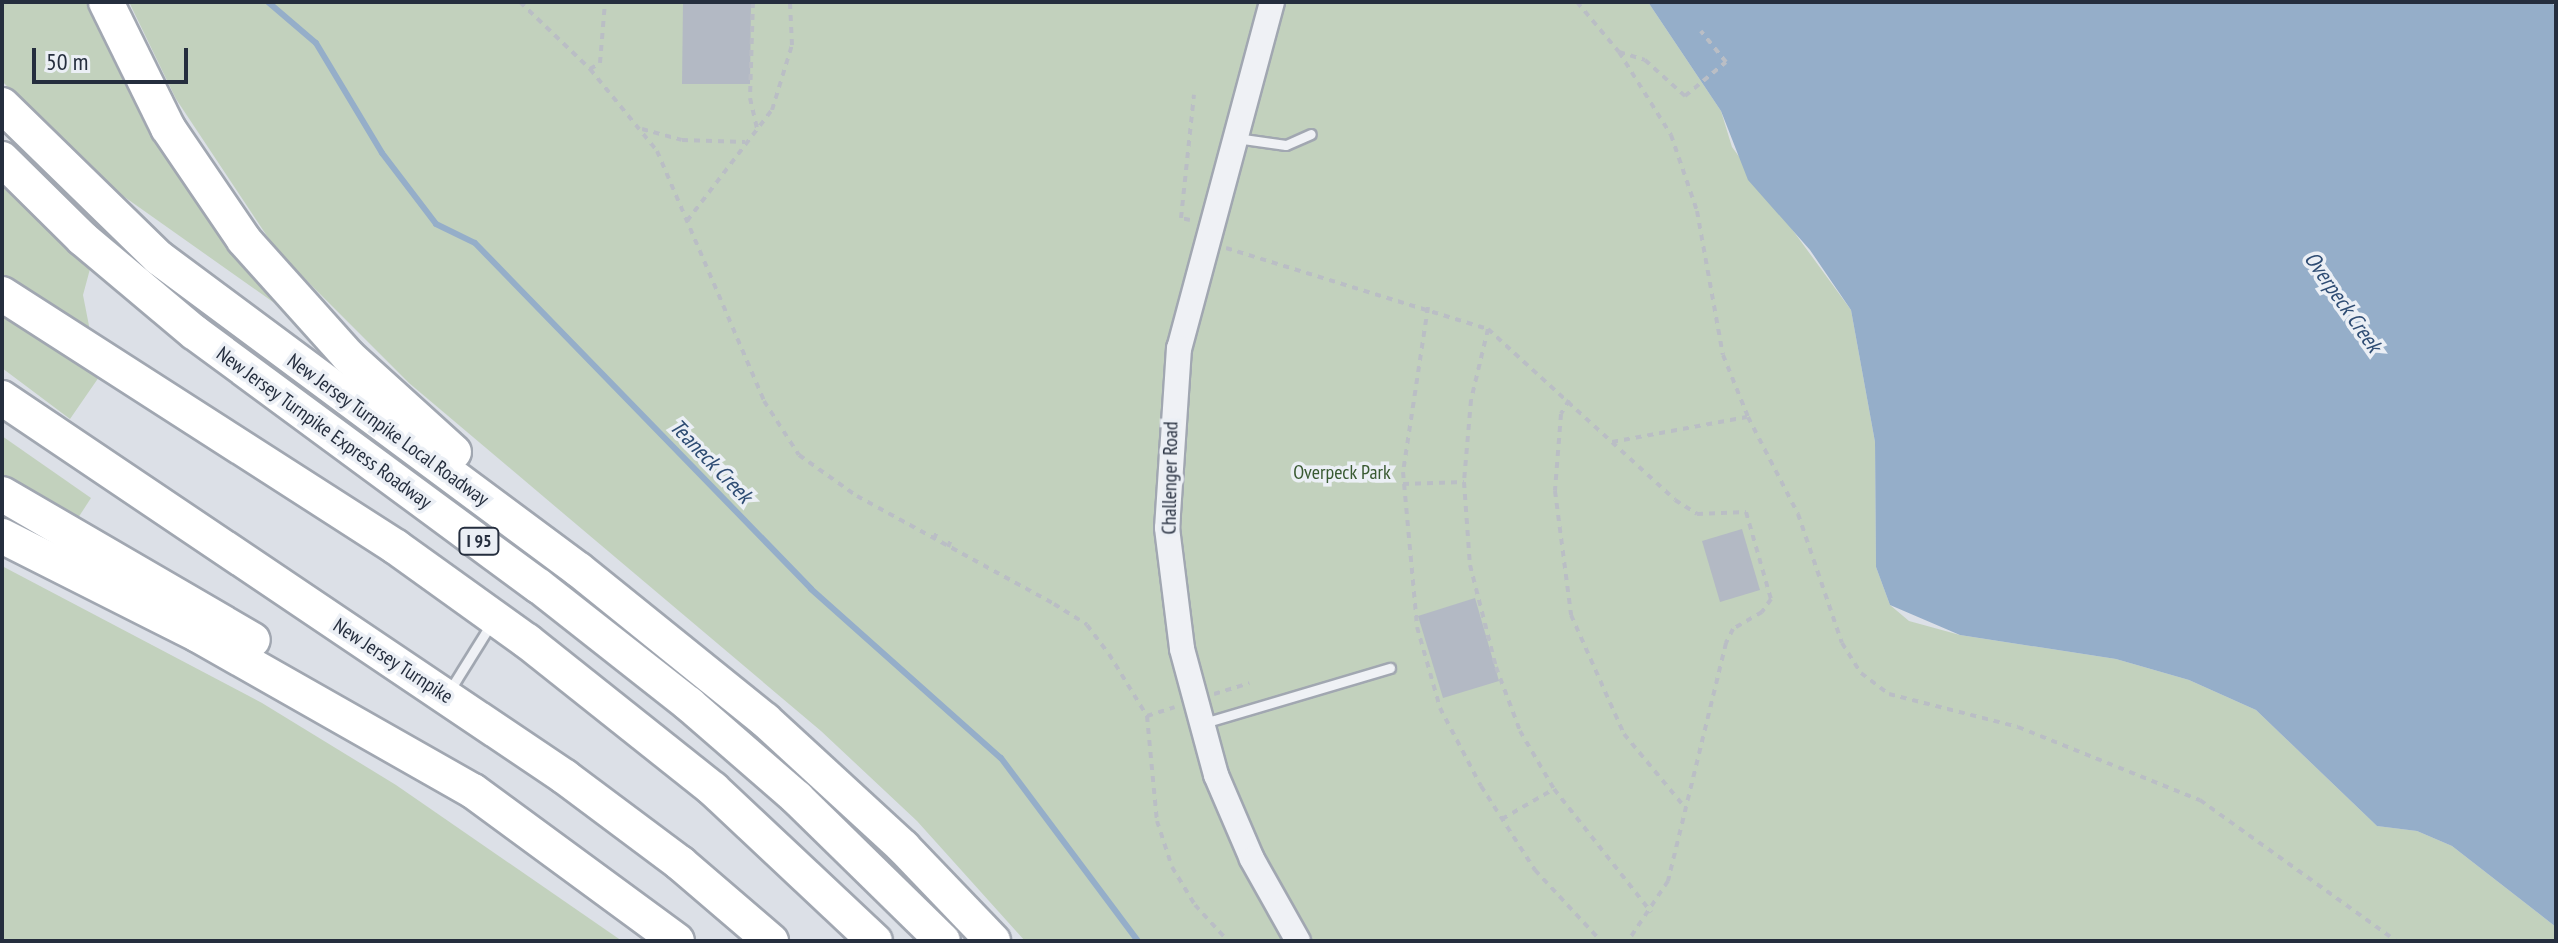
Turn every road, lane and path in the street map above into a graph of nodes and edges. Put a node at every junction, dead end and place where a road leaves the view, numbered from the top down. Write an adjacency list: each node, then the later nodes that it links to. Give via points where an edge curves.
1 (106, 2): 38 (highway, via 168,128 244,240 348,356 490,481)
2 (520, 2): 10 (path)
3 (605, 2): 10 (path, via 600,63)
4 (753, 2): 14 (path, via 750,98)
5 (790, 2): 14 (path, via 792,45 772,110)
6 (1272, 2): 16 (street, Challenger Road)
7 (1577, 2): 9 (path)
8 (1701, 31): 9 (path, via 1726,62 1685,96 1645,60)
9 (1619, 52): 27 (path, via 1671,135 1685,174 1697,211 1723,355)
10 (590, 69): 13 (path)
11 (1194, 95): 20 (path, via 1181,218)
12 (2, 105): 38 (highway, New Jersey Turnpike Local Roadway / I 95, via 91,198 188,282)
13 (642, 129): 17 (path, via 682,140); 19 (path)
14 (757, 129): 17 (path)
15 (1311, 134): 16 (lane, via 1286,145)
16 (1233, 137): 20 (street, Challenger Road)
17 (745, 142): 19 (path)
18 (2, 159): 51 (highway, New Jersey Turnpike Express Roadway / I 95, via 165,310 558,600 689,704 797,798)
19 (687, 221): 35 (path, via 782,435 820,472)
20 (1209, 226): 23 (path, via 1224,230 1220,241 1228,249); 42 (street, Challenger Road, via 1179,348 1166,485 1174,604)
21 (2, 270): 36 (highway, via 339,492)
22 (2, 294): 36 (highway)
23 (1428, 307): 24 (path); 30 (path, via 1408,413)
24 (1488, 329): 26 (path); 29 (path, via 1471,400)
25 (2, 398): 41 (highway, New Jersey Turnpike)
26 (1569, 400): 28 (path); 45 (path, via 1561,414 1555,491 1571,615 1624,734)
27 (1748, 417): 28 (path); 57 (path, via 1798,514 1842,643 1875,686 1928,707 2018,727 2200,800)
28 (1612, 442): 45 (path, via 1697,514 1746,512 1771,599 1762,612 1733,629 1726,643)
29 (1464, 482): 30 (path); 43 (path, via 1470,565 1496,667 1520,731)
30 (1403, 484): 46 (path, via 1414,609 1440,708)
31 (2, 494): 44 (highway, via 380,719)
32 (938, 529): 35 (path)
33 (2, 536): 44 (highway, via 198,635)
34 (952, 537): 37 (path)
35 (934, 539): 37 (path)
36 (396, 547): 39 (highway)
37 (948, 547): 53 (path, via 1087,625 1109,654 1147,716 1157,821 1172,867 1195,905)
38 (559, 556): 52 (highway, New Jersey Turnpike Local Roadway / I 95, via 800,750)
39 (495, 617): 41 (lane); 50 (highway, via 689,768)
40 (1390, 668): 42 (lane)
41 (446, 696): 49 (highway, New Jersey Turnpike, via 629,824)
42 (1201, 724): 54 (street, Challenger Road, via 1252,859)
43 (1554, 789): 46 (path); 47 (path)
44 (473, 791): 48 (highway)
45 (1683, 805): 47 (path, via 1668,881)
46 (1502, 819): 55 (path, via 1535,870)
47 (1651, 912): 56 (path)
48 (677, 941)
49 (771, 941)
50 (875, 941)
51 (943, 941)
52 (993, 941)
53 (1228, 941)
54 (1298, 941)
55 (1601, 941)
56 (1628, 941)
57 (2396, 941)

